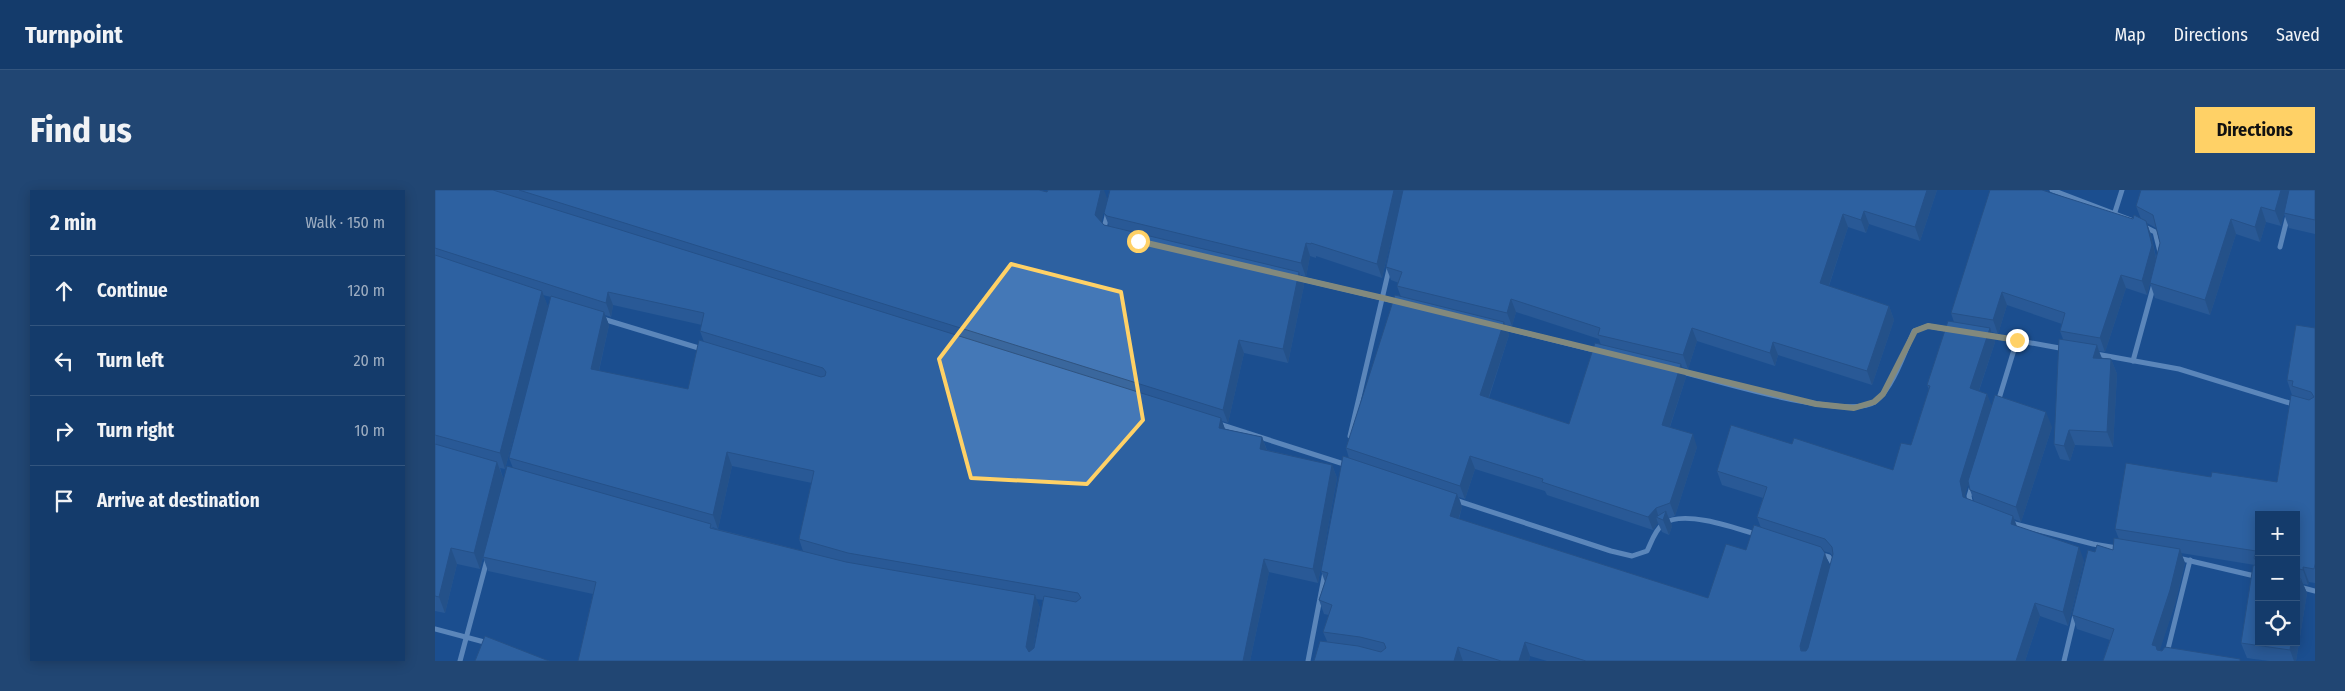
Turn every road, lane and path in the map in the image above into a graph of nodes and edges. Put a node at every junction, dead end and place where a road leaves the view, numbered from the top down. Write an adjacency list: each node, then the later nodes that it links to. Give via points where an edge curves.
1 (2052, 190): 5 (street)
2 (2121, 190): 5 (street)
3 (1110, 205): 6 (street, via 1104,228)
4 (2289, 209): 7 (street)
5 (2115, 212): 8 (street, via 2155,232)
6 (1111, 234)
7 (2279, 247)
8 (2161, 259)
9 (1391, 262): 12 (street)
10 (1289, 276): 12 (street)
11 (2155, 278): 23 (street)
12 (1383, 298): 13 (street); 28 (street)
13 (1402, 303)
14 (601, 318): 19 (street)
15 (1498, 327): 21 (street)
16 (1957, 330): 24 (street, via 1928,326 1915,331 1883,394 1874,402 1854,408 1816,404)
17 (1977, 334): 18 (street)
18 (2017, 340): 20 (street); 25 (street)
19 (705, 349)
20 (2075, 350)
21 (1604, 352)
22 (2085, 352): 23 (street)
23 (2133, 361): 26 (street, via 2179,369)
24 (1671, 369)
25 (1997, 404)
26 (2306, 408)
27 (1214, 423): 30 (street)
28 (1348, 444)
29 (1346, 454): 30 (street)
30 (1344, 464): 31 (street); 32 (street)
31 (1353, 467)
32 (1342, 473)
33 (1975, 478): 35 (street, via 1969,496 1972,508)
34 (1445, 497): 37 (street, via 1632,556 1647,551 1659,528 1675,519 1715,522)
35 (1978, 511)
36 (2002, 520): 38 (street)
37 (1763, 536)
38 (2093, 544): 39 (street); 42 (street)
39 (2122, 549)
40 (489, 550): 52 (street)
41 (1810, 551): 46 (street, via 1829,557 1833,562)
42 (2091, 553)
43 (2171, 556): 45 (street)
44 (1327, 560): 54 (street)
45 (2190, 560): 47 (street); 59 (street)
46 (1831, 576)
47 (2255, 576)
48 (2300, 587): 49 (street)
49 (2315, 591)
50 (2077, 607): 58 (street)
51 (435, 628): 52 (street)
52 (467, 636): 53 (street); 56 (street)
53 (496, 646)
54 (1311, 648): 55 (street); 57 (street)
55 (1320, 649)
56 (460, 661)
57 (1308, 661)
58 (2064, 661)
59 (2165, 661)

